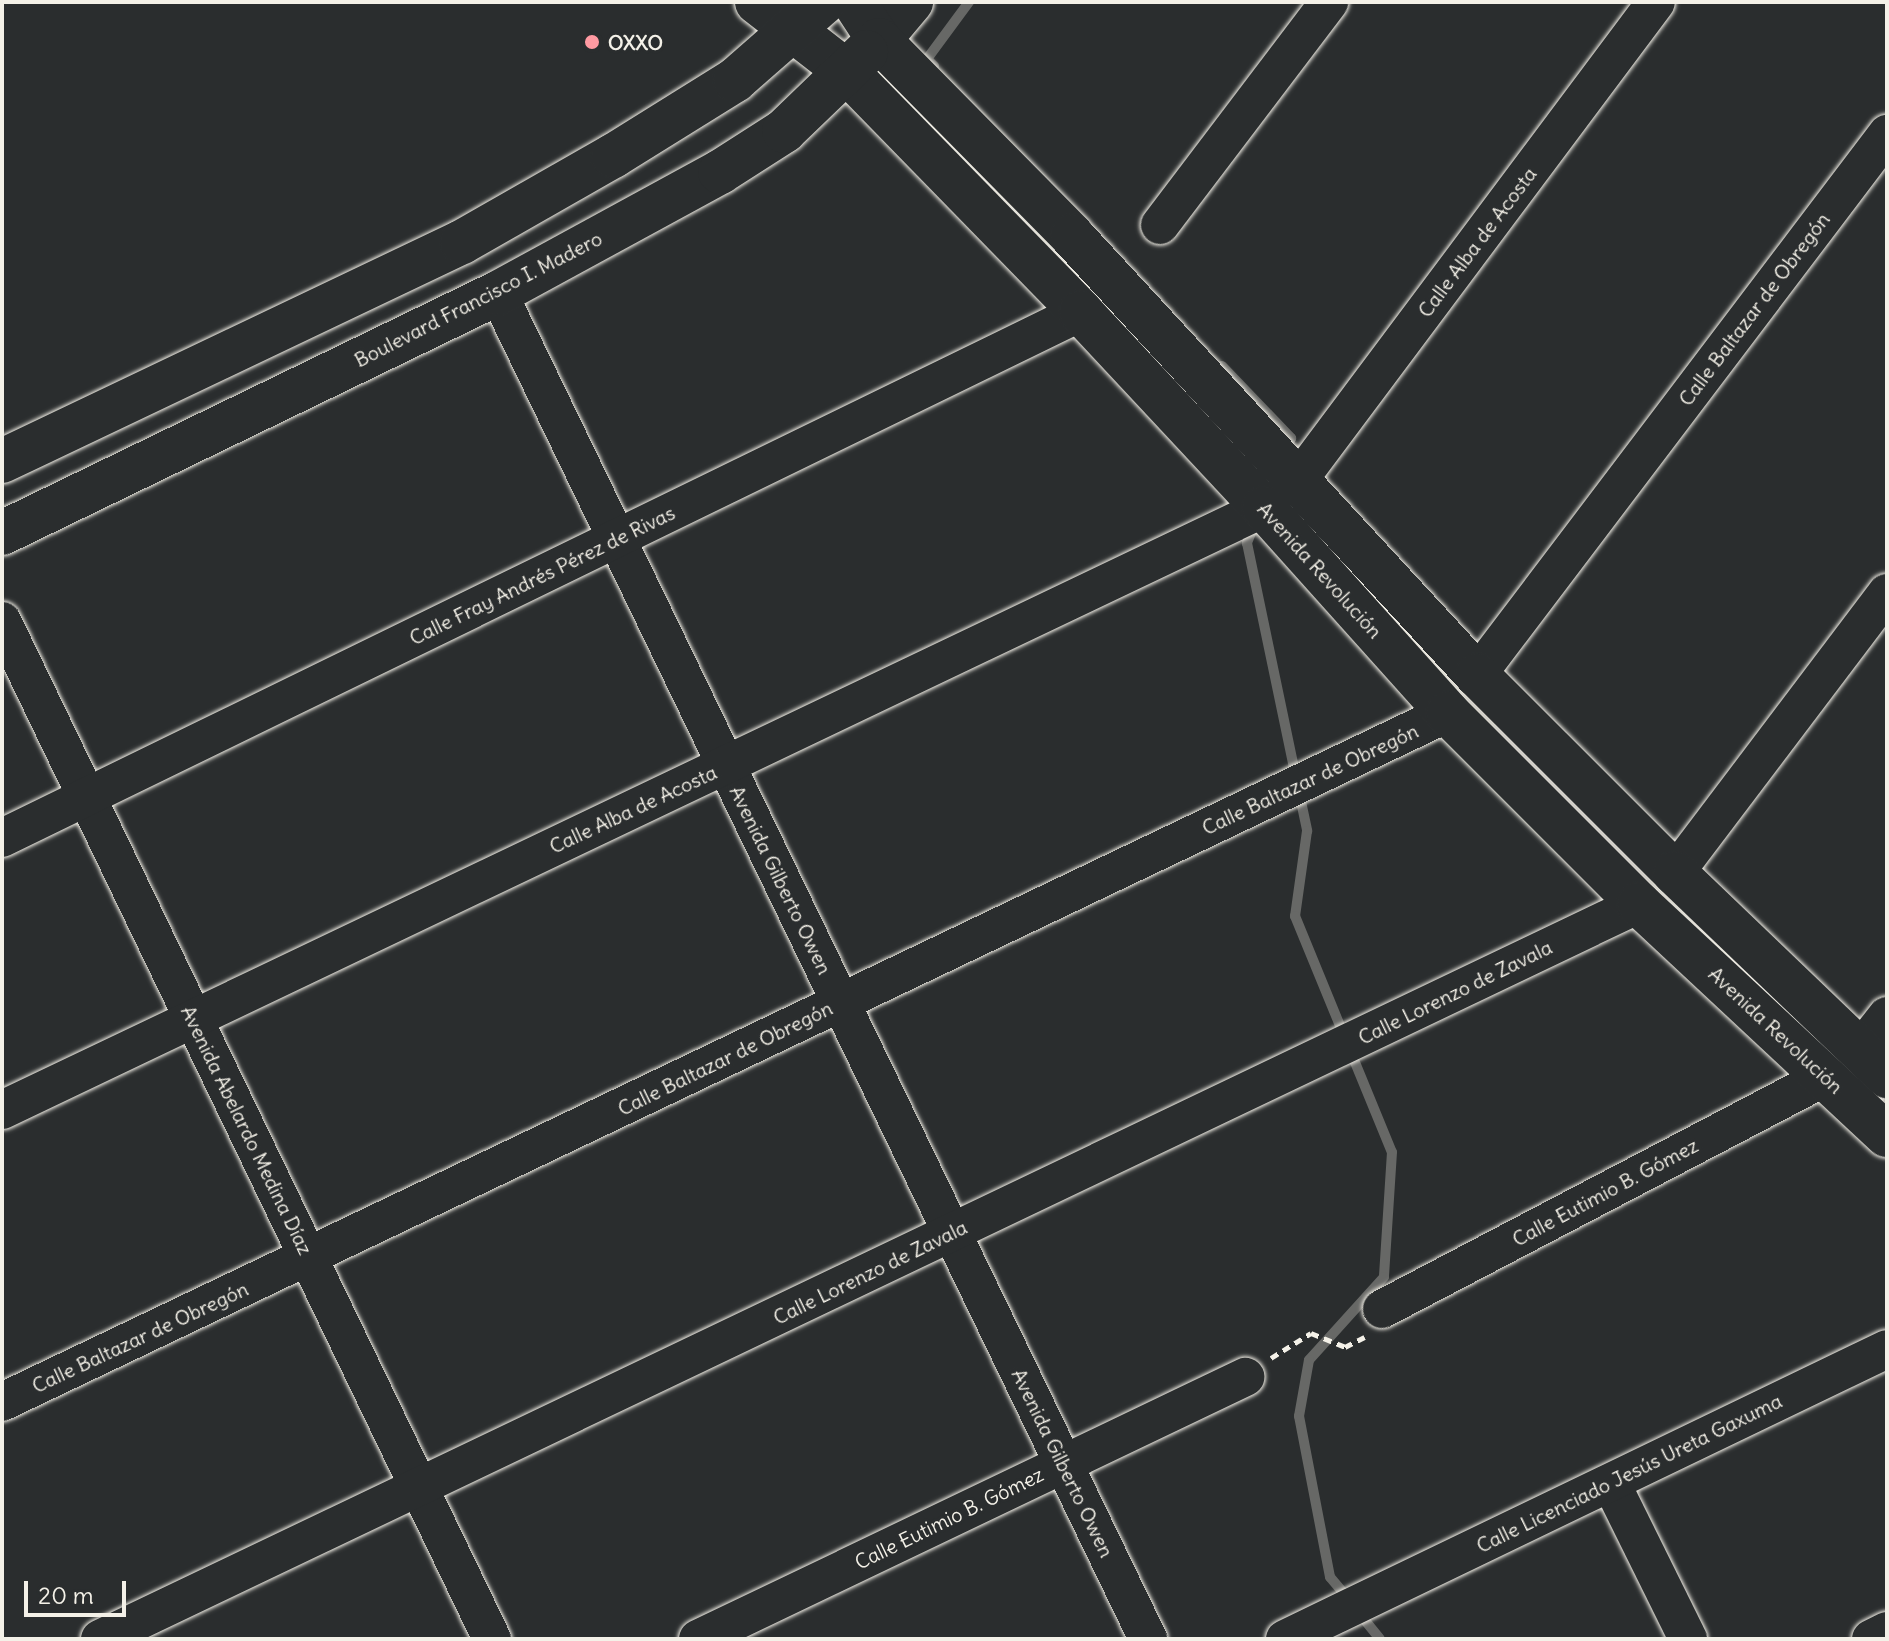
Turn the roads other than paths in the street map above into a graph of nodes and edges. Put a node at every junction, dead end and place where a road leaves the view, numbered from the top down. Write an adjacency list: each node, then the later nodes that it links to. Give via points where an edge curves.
1 (757, 2): 6 (main road, Avenida Revolución)
2 (854, 2): 7 (main road, Avenida Revolución)
3 (911, 2): 7 (main road, Boulevard Francisco I. Madero)
4 (1329, 2): 10 (street)
5 (1656, 2): 14 (street, Calle Alba de Acosta)
6 (809, 16): 8 (main road, Avenida Revolución); 13 (main road, via 735,80 462,242)
7 (879, 40): 8 (main road, Boulevard Francisco I. Madero); 14 (main road, Avenida Revolución, via 1072,236)
8 (846, 71): 11 (main road, Boulevard Francisco I. Madero, via 784,131 733,164); 12 (main road, Avenida Revolución)
9 (1887, 134): 19 (street, Calle Baltazar de Obregón)
10 (1160, 225)
11 (498, 293): 15 (main road, Boulevard Francisco I. Madero); 16 (street, Avenida Gilberto Owen)
12 (1081, 312): 14 (main road, Avenida Revolución); 16 (street, Calle Fray Andrés Pérez de Rivas)
13 (2, 461)
14 (1281, 495): 19 (main road, Avenida Revolución); 20 (main road, Avenida Revolución); 21 (street, Calle Alba de Acosta)
15 (2, 533)
16 (617, 539): 21 (street, Avenida Gilberto Owen); 22 (street, Calle Fray Andrés Pérez de Rivas)
17 (1887, 593): 24 (street)
18 (2, 621): 22 (street, Avenida Abelardo Medina Díaz)
19 (1477, 675): 24 (main road, Avenida Revolución)
20 (1448, 713): 25 (main road, Avenida Revolución); 26 (street, Calle Baltazar de Obregón)
21 (726, 765): 26 (street, Avenida Gilberto Owen); 27 (street, Calle Alba de Acosta)
22 (87, 797): 23 (street, Calle Fray Andrés Pérez de Rivas); 27 (street, Avenida Abelardo Medina Díaz)
23 (2, 838)
24 (1675, 873): 28 (main road, Avenida Revolución)
25 (1639, 904): 29 (main road, Avenida Revolución); 32 (street, Calle Lorenzo de Zavala)
26 (841, 1002): 32 (street, Avenida Gilberto Owen); 33 (street, Calle Baltazar de Obregón)
27 (193, 1019): 30 (street, Calle Alba de Acosta); 33 (street, Avenida Abelardo Medina Díaz)
28 (1878, 1047)
29 (1827, 1076): 31 (main road, Avenida Revolución); 34 (street, Calle Eutimio B. Gómez)
30 (2, 1110)
31 (1887, 1135)
32 (952, 1232): 38 (street, Avenida Gilberto Owen); 40 (street, Calle Lorenzo de Zavala)
33 (308, 1257): 37 (street, Calle Baltazar de Obregón); 40 (street, Avenida Abelardo Medina Díaz)
34 (1382, 1309)
35 (1887, 1349): 39 (street, Calle Licenciado Jesús Ureta Gaxuma)
36 (1245, 1377): 38 (street, Calle Eutimio B. Gómez)
37 (2, 1402)
38 (1064, 1463): 44 (street, Calle Eutimio B. Gómez); 45 (street, Avenida Gilberto Owen)
39 (1611, 1483): 46 (street, Calle Licenciado Jesús Ureta Gaxuma); 47 (street)
40 (419, 1488): 42 (street, Calle Lorenzo de Zavala); 43 (street, Avenida Abelardo Medina Díaz)
41 (1887, 1631): 48 (street)
42 (100, 1639)
43 (492, 1639)
44 (698, 1639)
45 (1148, 1639)
46 (1285, 1639)
47 (1688, 1639)
48 (1871, 1639)

